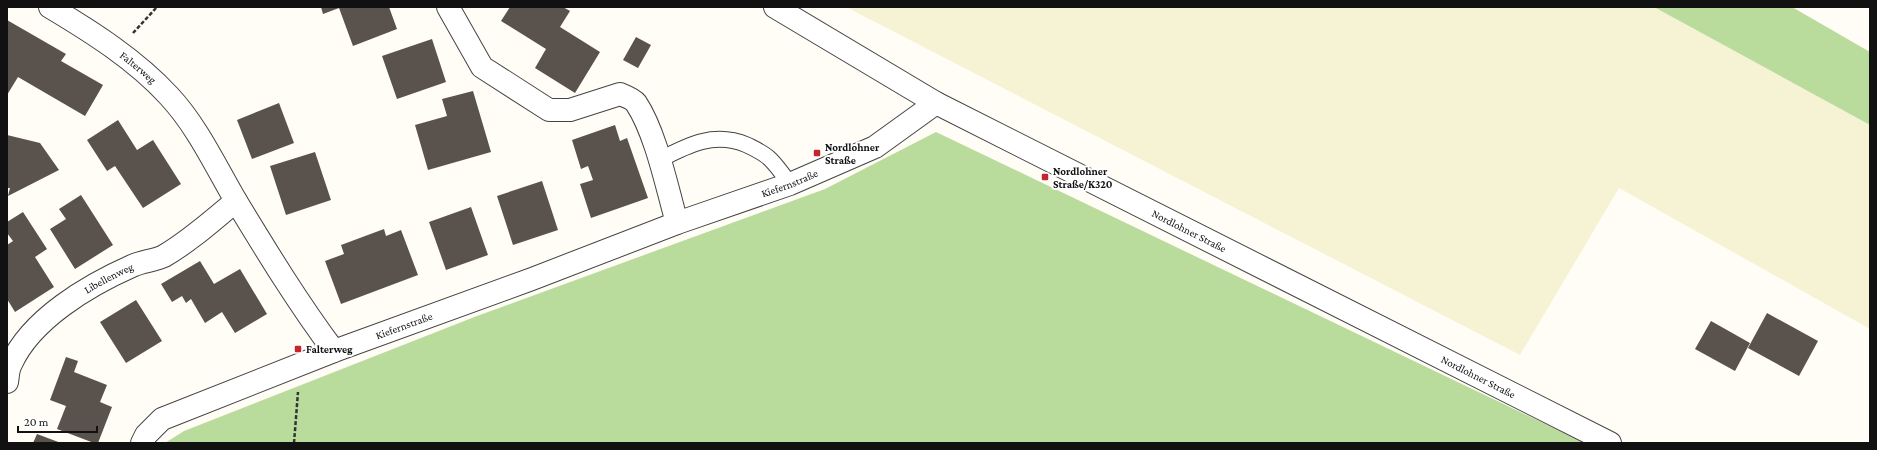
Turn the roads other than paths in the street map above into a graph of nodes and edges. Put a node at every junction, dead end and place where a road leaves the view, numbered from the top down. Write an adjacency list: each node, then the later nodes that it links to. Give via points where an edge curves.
1 (50, 7): 7 (street, Falterweg, via 116,51 169,96 190,122)
2 (448, 7): 5 (street, via 482,67 549,110 570,110 620,94 636,102)
3 (775, 7): 4 (street, Nordlohner Straße)
4 (936, 103): 6 (street, Kiefernstraße, via 874,147); 12 (street, Nordlohner Straße)
5 (659, 160): 6 (lane, via 688,145 718,138 736,141 756,149 770,159); 8 (street)
6 (790, 184): 8 (street, Kiefernstraße)
7 (236, 201): 9 (street, Falterweg, via 311,320); 10 (street, Libellenweg, via 181,245 161,257 133,265 103,280 56,310 17,352 10,366)
8 (677, 224): 9 (street, Kiefernstraße)
9 (334, 351): 11 (street, Kiefernstraße, via 162,419 146,435)
10 (7, 382)
11 (142, 443)
12 (1610, 443)

